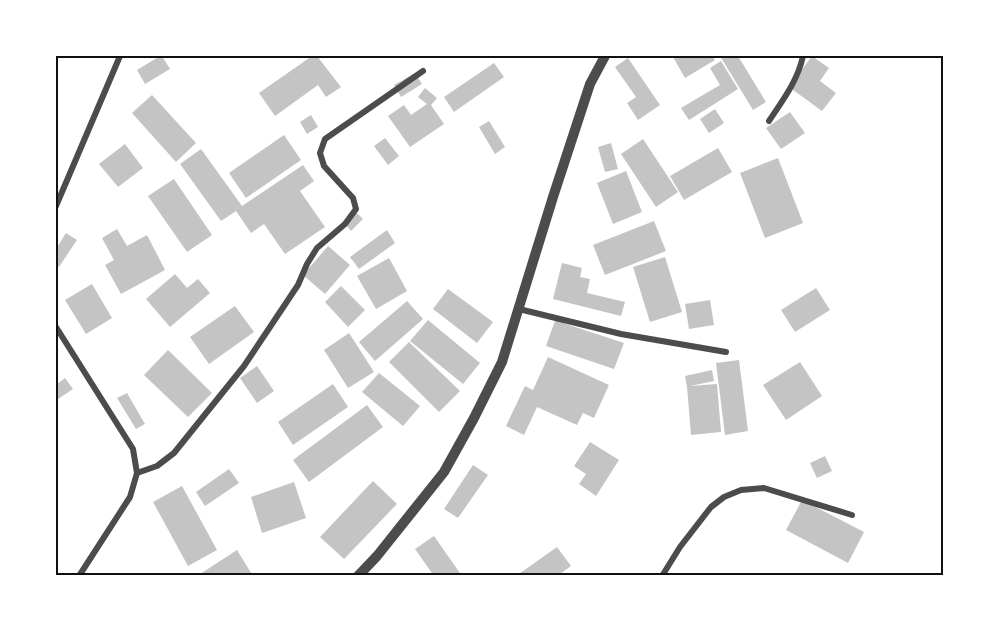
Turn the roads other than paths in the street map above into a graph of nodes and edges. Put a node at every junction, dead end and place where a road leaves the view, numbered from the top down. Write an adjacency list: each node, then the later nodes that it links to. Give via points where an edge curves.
1 (120, 56): 6 (street)
2 (605, 56): 7 (street, via 590,84)
3 (803, 56): 5 (street, via 790,89)
4 (423, 71): 10 (street, via 325,139 320,153 324,166 353,198 356,209 317,248 298,285 244,366 174,453 157,466)
5 (769, 121)
6 (56, 207)
7 (519, 309): 9 (street, via 621,334); 13 (street, via 502,362 444,472)
8 (56, 327): 10 (street, via 134,449)
9 (726, 352)
10 (137, 473): 12 (street, via 130,497)
11 (852, 515): 14 (street, via 764,488 741,490 711,507)
12 (79, 576)
13 (358, 576)
14 (662, 576)

